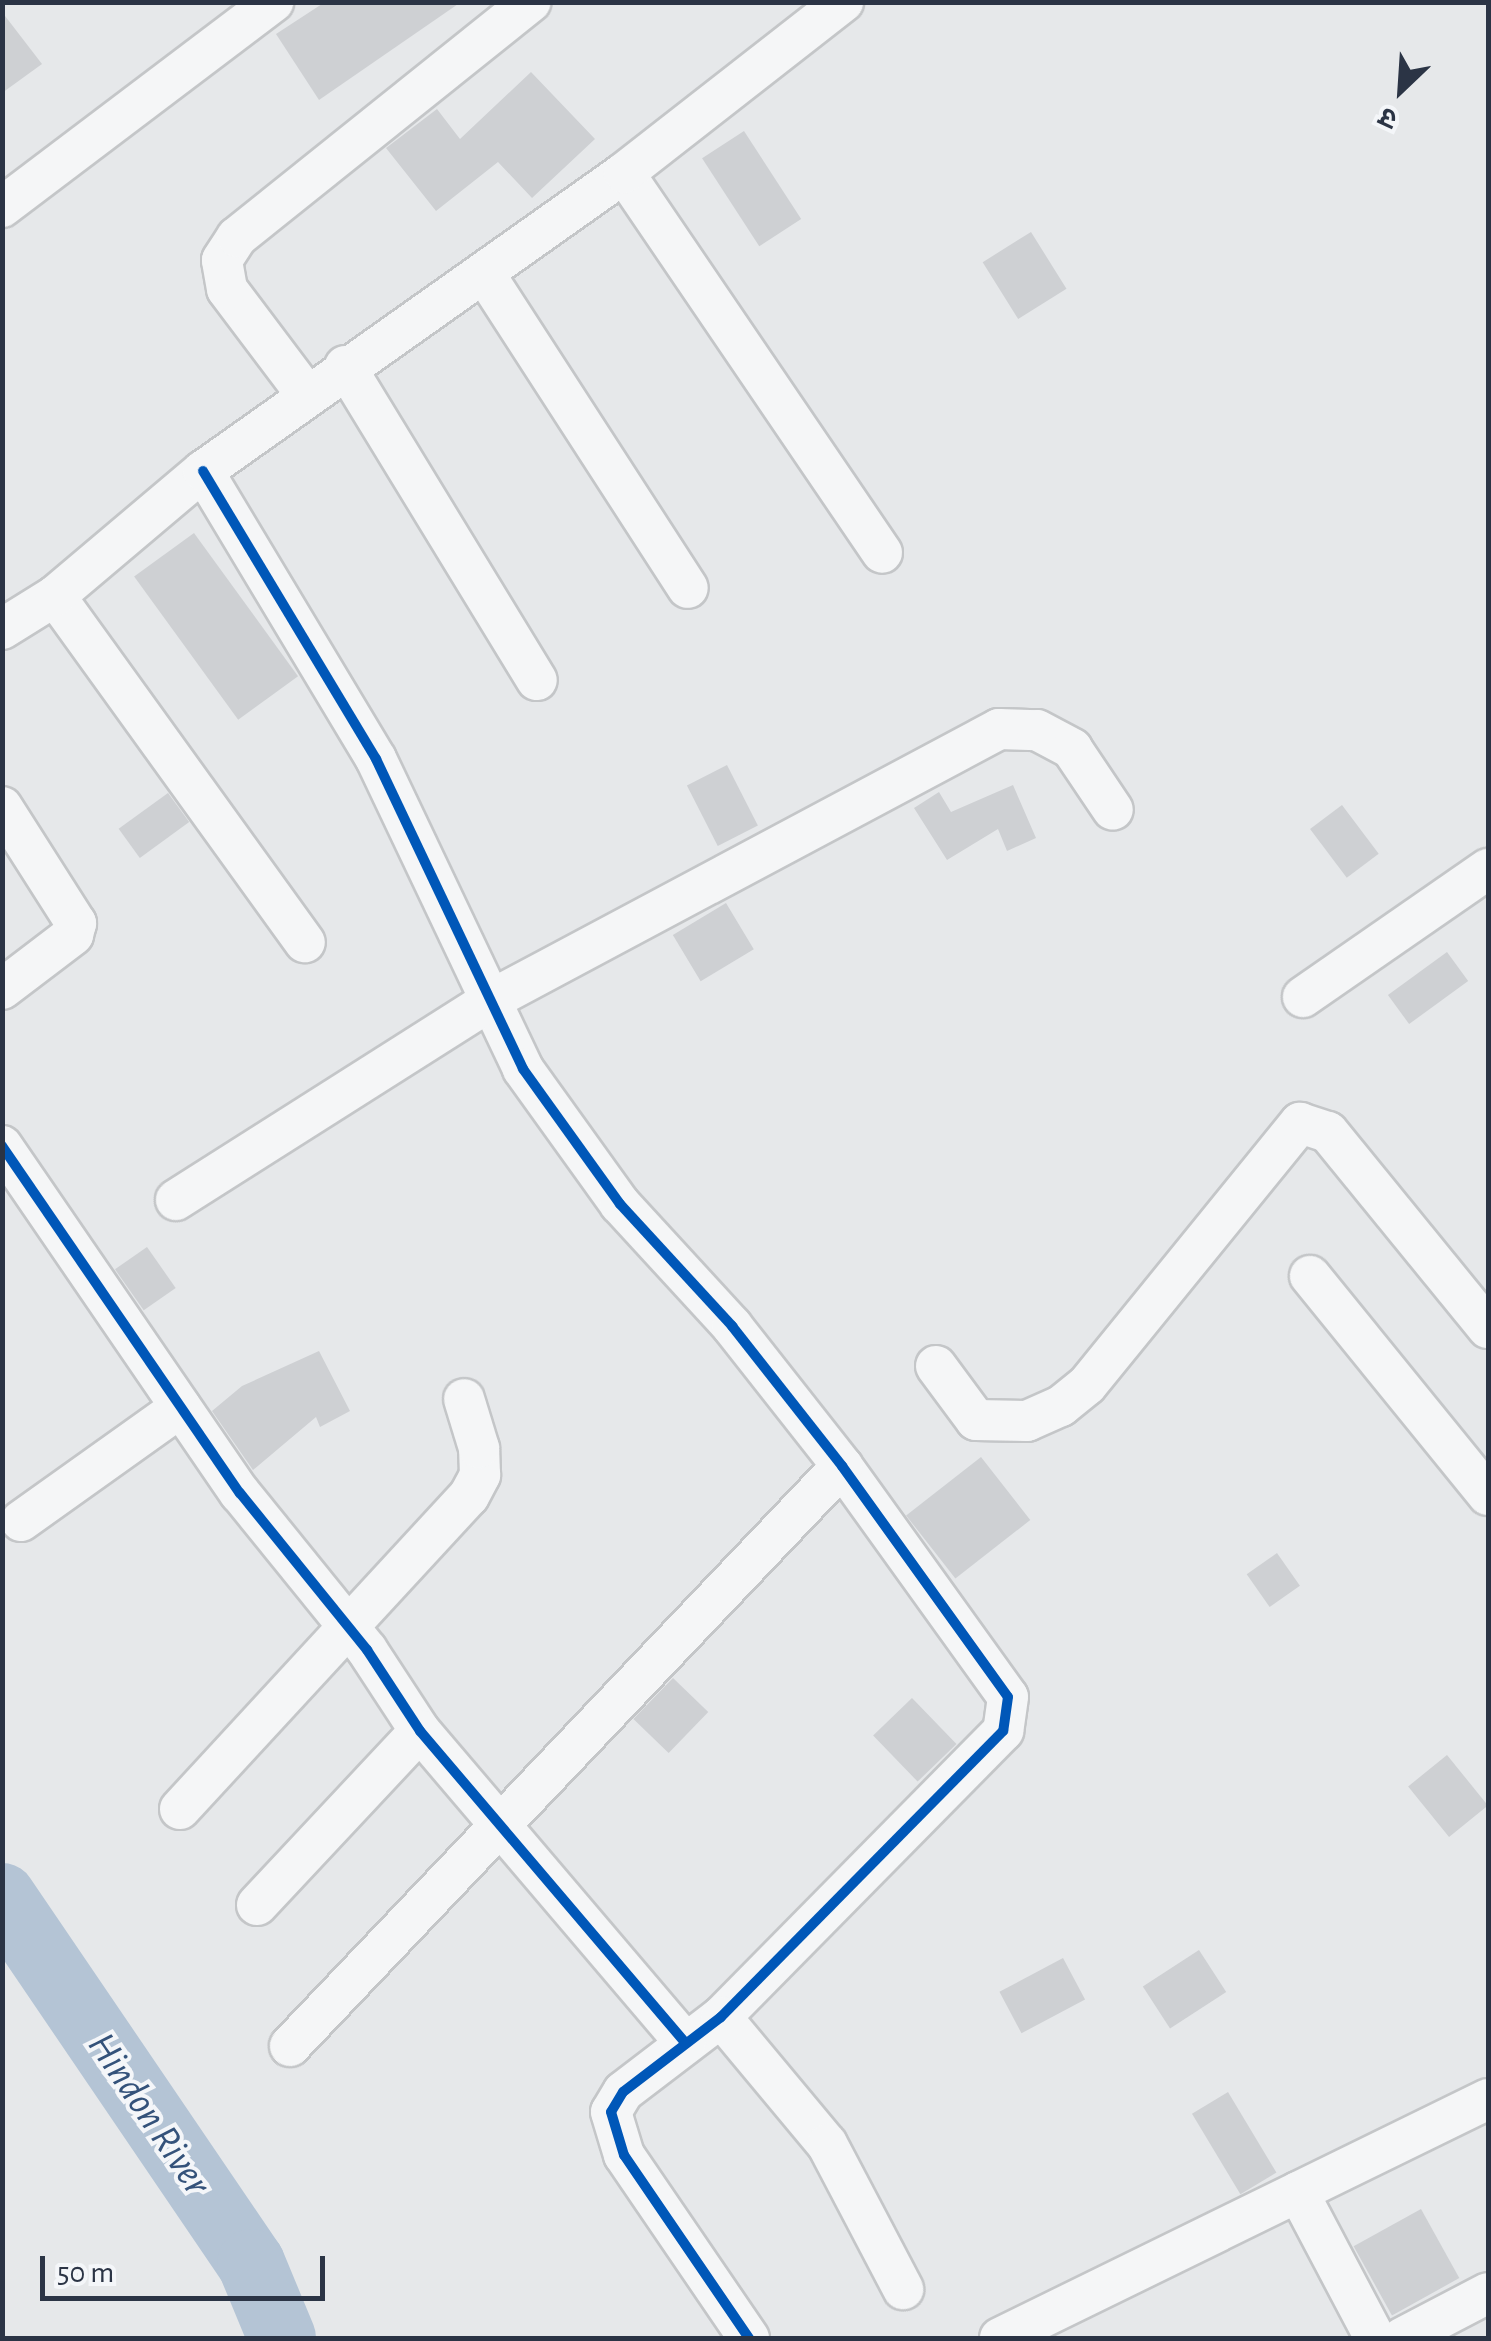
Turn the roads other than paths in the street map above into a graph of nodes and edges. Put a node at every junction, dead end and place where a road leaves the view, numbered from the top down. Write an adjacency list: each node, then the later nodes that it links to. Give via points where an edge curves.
1 (273, 2): 5 (street)
2 (530, 2): 8 (street, via 237,237 222,260 227,289)
3 (843, 2): 4 (street)
4 (624, 173): 6 (street); 10 (street)
5 (2, 207)
6 (484, 273): 7 (street); 11 (street)
7 (345, 366): 8 (street); 14 (street)
8 (306, 394): 9 (street)
9 (202, 471): 12 (street); 21 (street, via 376,759)
10 (882, 553)
11 (688, 588)
12 (55, 596): 13 (street); 18 (street)
13 (2, 628)
14 (537, 680)
15 (2, 808): 19 (street, via 76,923 72,935)
16 (1113, 810): 21 (street, via 1072,749 1037,730 999,729)
17 (1488, 869): 20 (street)
18 (305, 942)
19 (2, 989)
20 (1303, 997)
21 (489, 1001): 23 (street); 29 (street, via 524,1070 620,1204 732,1326)
22 (4, 1150): 28 (street)
23 (176, 1200)
24 (1310, 1276): 30 (street)
25 (1488, 1328): 26 (street, via 1328,1132 1300,1123 1087,1385 1061,1406 1027,1421 976,1420)
26 (936, 1366)
27 (464, 1398): 32 (street, via 480,1475)
28 (181, 1407): 31 (street); 32 (street)
29 (842, 1466): 35 (street); 37 (street, via 1008,1697 1010,1716)
30 (1488, 1495)
31 (22, 1521)
32 (349, 1628): 33 (street); 34 (street)
33 (420, 1731): 35 (street); 36 (street)
34 (180, 1809)
35 (502, 1829): 38 (street); 39 (street)
36 (257, 1905)
37 (721, 2017): 38 (street); 42 (street, via 827,2144)
38 (686, 2043): 44 (street, via 622,2092 612,2131)
39 (290, 2046)
40 (1488, 2099): 41 (street)
41 (1298, 2192): 45 (street); 46 (street)
42 (903, 2289)
43 (1488, 2292): 47 (street)
44 (749, 2338)
45 (1000, 2338)
46 (1375, 2338)
47 (1402, 2338)

